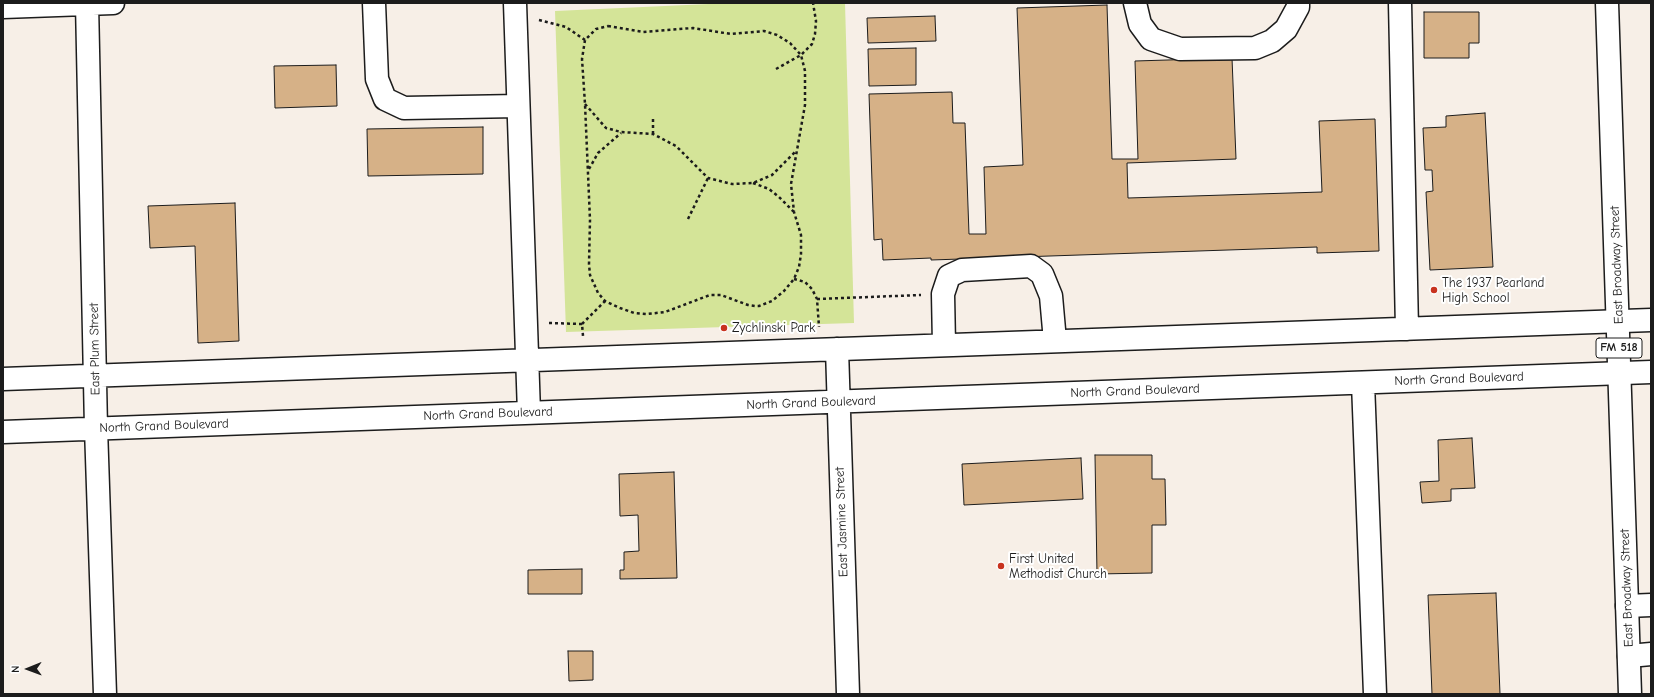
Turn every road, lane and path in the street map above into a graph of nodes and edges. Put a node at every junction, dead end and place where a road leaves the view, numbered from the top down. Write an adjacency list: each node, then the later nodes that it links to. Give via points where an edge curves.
1 (112, 3): 8 (street)
2 (374, 3): 15 (street, via 378,79 385,99 404,108)
3 (813, 3): 12 (path, via 815,34 812,44)
4 (1135, 3): 5 (street, via 1140,24 1151,39 1180,49 1255,48 1272,41 1286,28)
5 (1298, 3)
6 (1400, 3): 33 (street)
7 (1608, 3): 30 (street, East Broadway Street / FM 518)
8 (87, 4): 9 (street); 41 (street, East Plum Street)
9 (3, 6)
10 (515, 12): 11 (path, via 566,27); 15 (street)
11 (585, 40): 12 (path, via 596,29 608,26 643,32 693,28 731,34 764,31 790,42); 14 (path, via 582,59)
12 (801, 56): 13 (path); 19 (path, via 805,105)
13 (776, 69)
14 (585, 104): 17 (path, via 606,128); 20 (path)
15 (518, 106): 31 (street)
16 (653, 118): 18 (path)
17 (621, 132): 18 (path); 20 (path, via 598,153)
18 (652, 134): 21 (path, via 676,146)
19 (796, 151): 22 (path, via 772,174); 23 (path, via 791,184)
20 (588, 171): 28 (path, via 590,275 598,293)
21 (708, 178): 22 (path, via 732,184); 24 (path)
22 (753, 183): 23 (path, via 769,189)
23 (794, 212): 25 (path, via 801,241 799,267)
24 (688, 219)
25 (794, 279): 27 (path, via 805,282 812,288); 28 (path, via 772,301 759,306 748,305 721,295 710,295 665,312 647,314 634,313)
26 (943, 294): 27 (path); 34 (street, via 949,276 962,270 1031,266 1042,274 1051,296); 35 (street)
27 (817, 299): 36 (path)
28 (605, 301): 32 (path)
29 (1651, 320): 30 (street)
30 (1619, 321): 33 (street); 40 (street, East Broadway Street / FM 518)
31 (526, 323): 32 (path); 38 (street)
32 (582, 324): 37 (path)
33 (1407, 328): 34 (street)
34 (1054, 341): 35 (street)
35 (944, 345): 36 (street)
36 (829, 349): 37 (street); 44 (street, East Jasmine Street)
37 (583, 358): 38 (street)
38 (527, 360): 41 (street); 45 (street)
39 (1651, 372): 40 (street, North Grand Boulevard)
40 (1620, 373): 43 (street, North Grand Boulevard); 49 (street, East Broadway Street / FM 518)
41 (96, 375): 42 (street); 46 (street, East Plum Street)
42 (3, 378)
43 (1363, 382): 44 (street, North Grand Boulevard); 54 (street)
44 (839, 402): 45 (street, North Grand Boulevard); 53 (street, East Jasmine Street)
45 (530, 413): 46 (street, North Grand Boulevard)
46 (96, 428): 47 (street, North Grand Boulevard); 52 (street, East Plum Street)
47 (3, 432)
48 (1651, 605): 49 (street)
49 (1627, 606): 51 (street, East Broadway Street / FM 518)
50 (1651, 654): 51 (street)
51 (1628, 656): 55 (street, East Broadway Street / FM 518)
52 (105, 694)
53 (848, 694)
54 (1375, 694)
55 (1630, 694)

